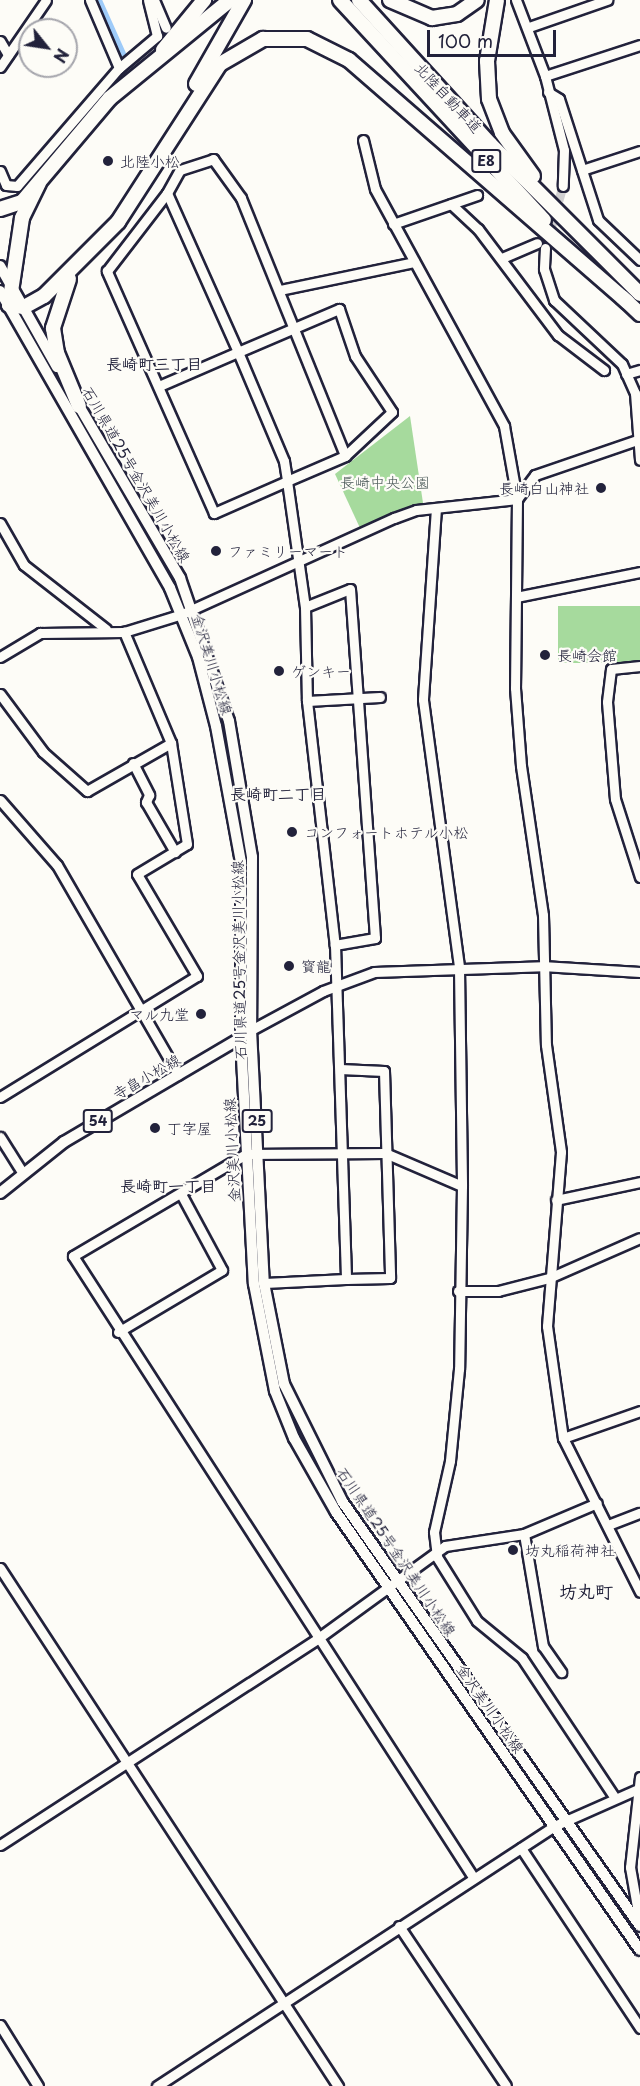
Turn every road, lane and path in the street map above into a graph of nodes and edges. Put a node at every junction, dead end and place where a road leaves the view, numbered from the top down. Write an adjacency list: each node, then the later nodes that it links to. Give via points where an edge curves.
1 (46, 0): 19 (street)
2 (90, 0): 21 (street)
3 (148, 0): 21 (street, via 157,36)
4 (154, 0): 16 (street)
5 (204, 0): 23 (highway)
6 (230, 0): 23 (highway)
7 (244, 0): 25 (highway, via 204,67)
8 (340, 0): 46 (highway, 北陸自動車道 / E8, via 477,152)
9 (359, 0): 45 (highway, 北陸自動車道 / E8, via 490,144)
10 (390, 0): 11 (highway, via 432,18 457,14)
11 (477, 0)
12 (496, 0): 42 (highway, via 487,80 502,133 564,211)
13 (516, 0): 15 (street)
14 (607, 0): 15 (street)
15 (529, 27): 22 (street)
16 (166, 28)
17 (0, 41): 19 (street)
18 (640, 45): 22 (street)
19 (8, 55): 20 (street)
20 (0, 68)
21 (119, 68): 29 (street, via 17,186 6,185)
22 (545, 76): 24 (street)
23 (131, 80): 30 (highway, via 86,123)
24 (548, 92): 28 (street, via 559,99); 31 (street, via 564,150)
25 (183, 123): 40 (highway, via 127,211); 46 (highway, via 210,75 248,44 278,36 321,44 361,71)
26 (363, 140): 36 (street, via 375,189)
27 (640, 151): 28 (street)
28 (582, 170): 38 (street, via 598,220)
29 (0, 171)
30 (39, 183): 35 (highway, via 22,202); 43 (highway, via 19,232)
31 (563, 186)
32 (167, 193): 44 (street, via 180,170 213,159 241,198); 51 (street); 55 (street, via 107,272)
33 (477, 195): 34 (street)
34 (451, 204): 36 (street); 37 (street)
35 (0, 209)
36 (393, 224): 39 (street)
37 (502, 258): 52 (street, via 558,335); 54 (street, via 541,245 554,300)
38 (640, 259)
39 (414, 262): 44 (street); 61 (street, via 504,426)
40 (80, 263): 48 (highway); 56 (highway, via 60,296 53,328 57,353)
41 (0, 266): 43 (main road, 石川県道25号金沢美川小松線 / 25)
42 (640, 287)
43 (7, 290): 47 (highway); 48 (main road, 石川県道25号金沢美川小松線 / 25)
44 (280, 290): 50 (street)
45 (640, 294)
46 (627, 302): 49 (highway, 北陸自動車道 / E8)
47 (9, 305): 48 (highway); 69 (main road, 金沢美川小松線 / 25, via 139,526)
48 (24, 307): 56 (main road, 石川県道25号金沢美川小松線 / 25)
49 (640, 314)
50 (290, 330): 51 (street); 58 (street); 58 (street, via 339,309 355,356 392,412)
51 (238, 351): 55 (street); 60 (street, via 284,461)
52 (604, 370)
53 (640, 373): 54 (street)
54 (626, 374): 57 (street, via 635,393)
55 (159, 386): 60 (street, via 214,513)
56 (79, 406): 68 (main road, 石川県道25号金沢美川小松線 / 25)
57 (640, 439): 59 (street); 61 (street, via 535,475)
58 (345, 456): 60 (street)
59 (640, 460)
60 (287, 481): 64 (street)
61 (517, 499): 62 (street); 66 (street)
62 (436, 508): 64 (street, via 394,518); 85 (street, via 423,700)
63 (0, 522): 70 (street, via 24,565)
64 (298, 564): 67 (street); 68 (street)
65 (640, 572): 66 (street)
66 (516, 597): 84 (street, via 515,688 543,915)
67 (305, 607): 76 (street, via 350,589); 77 (street)
68 (195, 610): 69 (street); 89 (main road, 石川県道25号金沢美川小松線 / 25, via 229,721 244,793 252,857)
69 (182, 614): 71 (street); 90 (main road, 金沢美川小松線 / 25, via 233,799 241,862)
70 (106, 628): 71 (street); 72 (street, via 40,633)
71 (124, 632): 78 (street)
72 (0, 657)
73 (640, 666): 82 (street, via 611,669 607,702 615,799)
74 (0, 694): 79 (street, via 43,752 87,790)
75 (380, 697): 76 (street)
76 (357, 698): 77 (street); 83 (street, via 375,938)
77 (307, 701): 83 (street)
78 (171, 743): 79 (street); 81 (street, via 187,844)
79 (133, 763): 81 (street, via 148,795 146,802)
80 (0, 800): 88 (street, via 57,865)
81 (174, 852): 88 (street, via 137,874 197,976)
82 (640, 877)
83 (335, 945): 87 (street)
84 (542, 966): 85 (street); 86 (street); 104 (street, via 561,1152)
85 (459, 968): 87 (street, via 374,972); 101 (street)
86 (640, 972)
87 (337, 986): 89 (street); 91 (street)
88 (140, 1013): 92 (street); 93 (street)
89 (251, 1030): 90 (main road, 寺畠小松線 / 54); 95 (main road, 石川県道25号金沢美川小松線 / 25)
90 (241, 1039): 92 (main road, 寺畠小松線 / 54); 97 (main road, 金沢美川小松線 / 25)
91 (340, 1069): 96 (street, via 384,1071); 98 (street)
92 (178, 1075): 99 (main road, 寺畠小松線 / 54)
93 (0, 1097)
94 (0, 1137): 99 (street)
95 (258, 1153): 97 (street); 98 (street); 108 (main road, 石川県道25号金沢美川小松線 / 25)
96 (384, 1153): 98 (street); 101 (street); 107 (street, via 390,1278)
97 (246, 1154): 103 (street); 119 (main road, 金沢美川小松線 / 25, via 254,1284 275,1391 294,1438 336,1512)
98 (342, 1154): 107 (street)
99 (22, 1172): 102 (main road, 寺畠小松線 / 54)
100 (640, 1182): 104 (street)
101 (462, 1186): 109 (street)
102 (0, 1193)
103 (181, 1194): 110 (street, via 222,1270); 110 (street, via 73,1256)
104 (556, 1200): 106 (street)
105 (640, 1238): 106 (street)
106 (549, 1278): 109 (street, via 498,1291); 112 (street, via 547,1326)
107 (346, 1279): 108 (street)
108 (264, 1283): 119 (main road, 石川県道25号金沢美川小松線 / 25, via 274,1346 303,1430)
109 (458, 1291): 117 (street, via 459,1369 450,1461 434,1532)
110 (118, 1332): 121 (street)
111 (640, 1411): 112 (street)
112 (563, 1438): 113 (street)
113 (597, 1503): 115 (street); 116 (street)
114 (640, 1513): 115 (street)
115 (608, 1524): 120 (street)
116 (524, 1534): 117 (street, via 445,1546); 122 (street, via 543,1646)
117 (437, 1557): 119 (street); 126 (street, via 477,1621 522,1658)
118 (0, 1568): 123 (street)
119 (394, 1585): 121 (street); 127 (main road, 石川県道25号金沢美川小松線 / 25); 128 (main road, 金沢美川小松線 / 25)
120 (640, 1592)
121 (317, 1639): 123 (street); 131 (street)
122 (561, 1672)
123 (126, 1764): 129 (street); 135 (street)
124 (640, 1777): 125 (street)
125 (638, 1789): 126 (street); 132 (street, via 630,1867)
126 (615, 1798): 127 (street)
127 (565, 1821): 128 (street); 132 (main road, 石川県道25号金沢美川小松線 / 25)
128 (554, 1826): 130 (street); 134 (main road, 金沢美川小松線 / 25)
129 (0, 1845)
130 (521, 1848): 131 (street); 137 (street)
131 (473, 1877): 133 (street)
132 (640, 1925)
133 (399, 1926): 135 (street); 141 (street)
134 (640, 1950)
135 (284, 2002): 139 (street); 140 (street)
136 (0, 2025): 138 (street)
137 (640, 2028)
138 (38, 2086)
139 (157, 2086)
140 (338, 2086)
141 (506, 2086)

